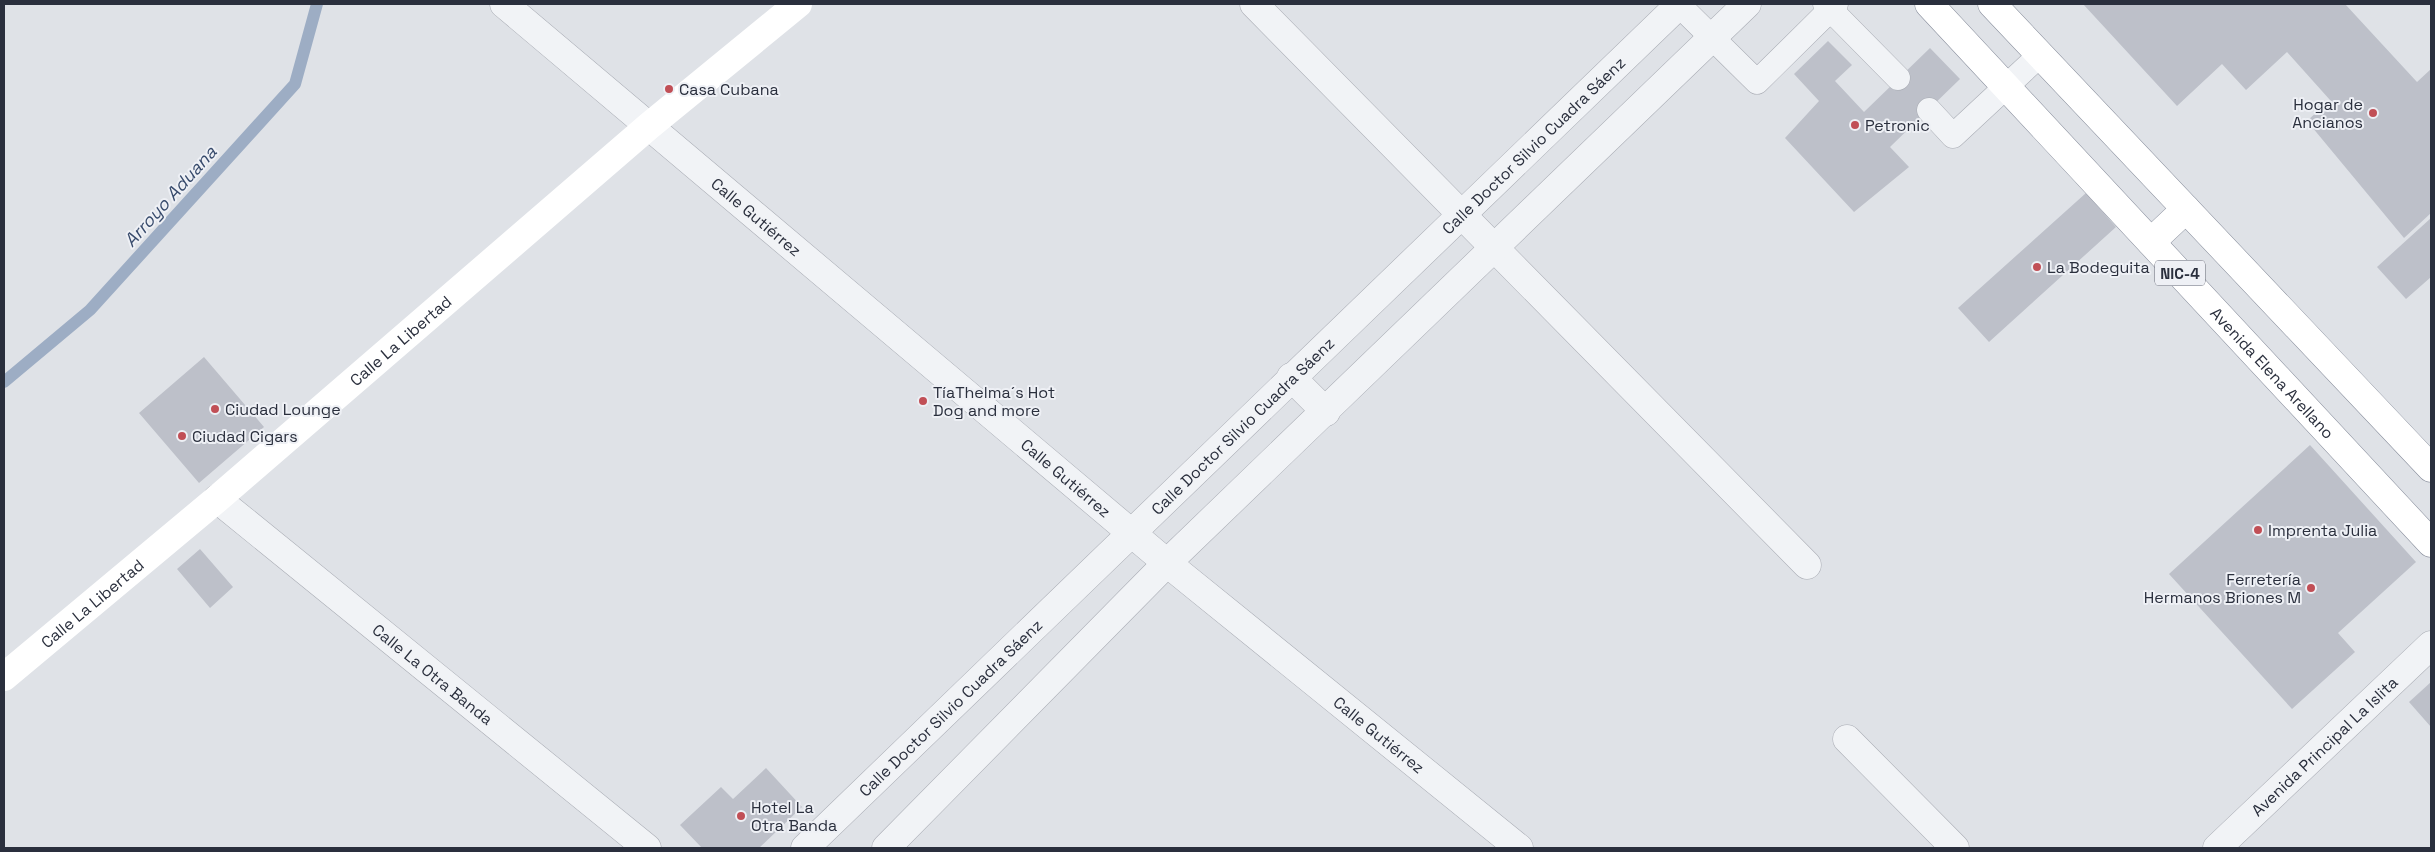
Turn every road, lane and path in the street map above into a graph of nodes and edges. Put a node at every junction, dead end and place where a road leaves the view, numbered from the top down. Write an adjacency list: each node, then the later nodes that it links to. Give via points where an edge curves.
1 (504, 4): 14 (street, Calle Gutiérrez)
2 (798, 4): 14 (main road, Calle La Libertad)
3 (1254, 4): 16 (street)
4 (1679, 4): 9 (lane); 16 (street, Calle Doctor Silvio Cuadra Sáenz)
5 (1747, 4): 9 (street)
6 (1929, 4): 12 (main road, Avenida Elena Arellano / NIC-4)
7 (1992, 4): 10 (main road, NIC-4)
8 (1830, 6): 9 (lane, via 1756,82); 11 (lane)
9 (1712, 38): 18 (street)
10 (2040, 55): 12 (lane); 15 (main road, NIC-4)
11 (1898, 78)
12 (2006, 86): 13 (lane, via 1953,136); 17 (main road, Avenida Elena Arellano / NIC-4)
13 (1929, 110)
14 (649, 126): 22 (main road, Calle La Libertad); 23 (street, Calle Gutiérrez)
15 (2186, 209): 17 (main road); 21 (main road, NIC-4)
16 (1460, 214): 18 (street); 19 (street, Calle Doctor Silvio Cuadra Sáenz)
17 (2151, 242): 24 (main road, Avenida Elena Arellano / NIC-4)
18 (1493, 247): 20 (street); 26 (street)
19 (1291, 377): 20 (street); 23 (street, Calle Doctor Silvio Cuadra Sáenz)
20 (1326, 412): 25 (street)
21 (2431, 468)
22 (217, 499): 28 (main road, Calle La Libertad); 30 (street, Calle La Otra Banda)
23 (1131, 533): 25 (street, Calle Gutiérrez); 31 (street, Calle Doctor Silvio Cuadra Sáenz)
24 (2431, 543)
25 (1167, 563): 32 (street); 33 (street, Calle Gutiérrez)
26 (1807, 565)
27 (2431, 645): 35 (street, Avenida Principal La Islita)
28 (4, 677)
29 (1847, 739): 34 (street)
30 (647, 848)
31 (805, 848)
32 (886, 848)
33 (1519, 848)
34 (1955, 848)
35 (2217, 848)

